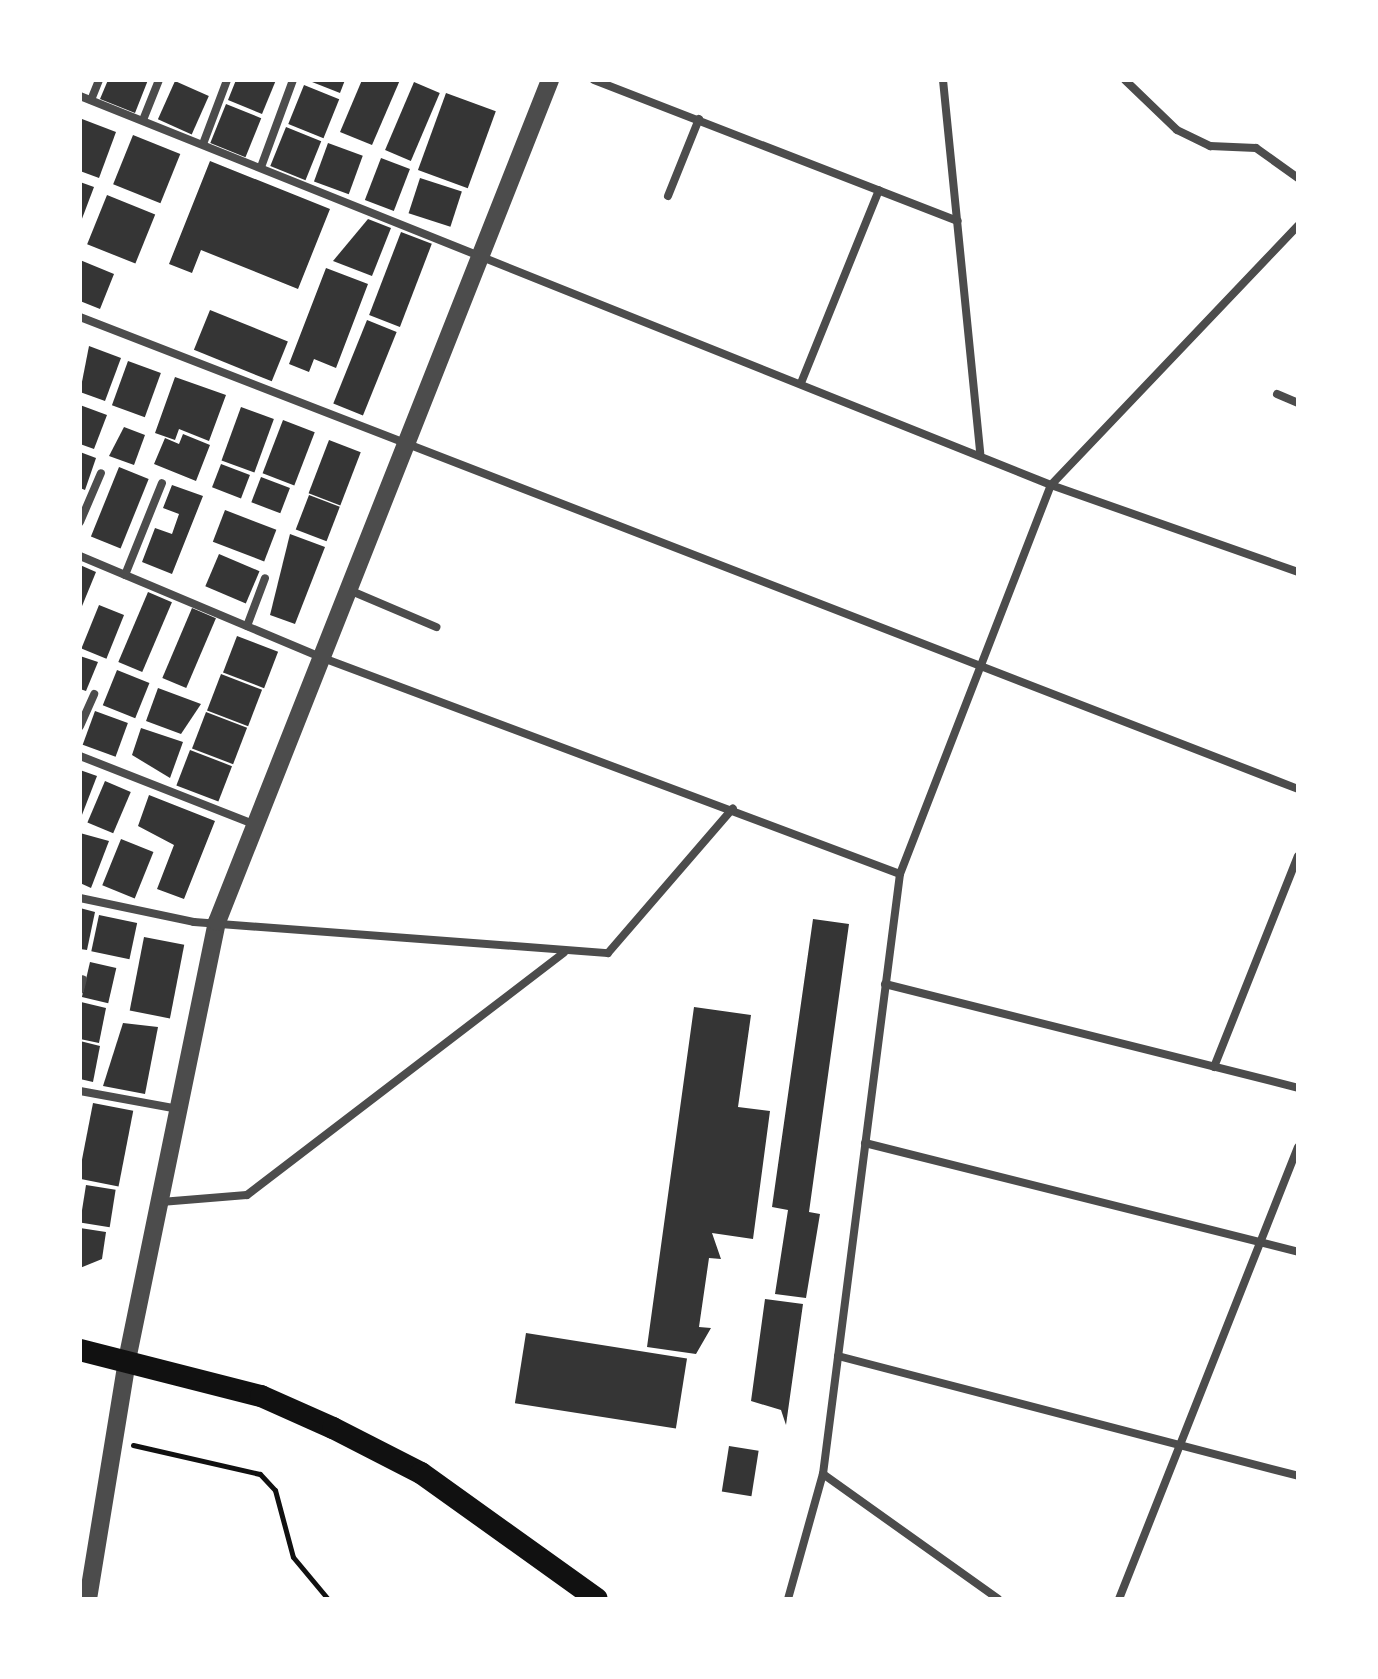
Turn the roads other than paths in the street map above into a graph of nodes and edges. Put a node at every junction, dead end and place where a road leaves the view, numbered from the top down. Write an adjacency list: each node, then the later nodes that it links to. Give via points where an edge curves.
1 (99, 80): 10 (lane)
2 (158, 80): 12 (lane)
3 (228, 80): 13 (lane)
4 (292, 80): 14 (lane)
5 (550, 80): 20 (street)
6 (594, 80): 11 (lane)
7 (944, 80): 18 (lane)
8 (1125, 80): 15 (lane, via 1177,130 1210,146 1256,148)
9 (80, 96): 10 (lane)
10 (91, 100): 12 (lane)
11 (699, 119): 16 (lane); 17 (lane)
12 (143, 120): 13 (lane)
13 (204, 144): 14 (lane)
14 (260, 167): 20 (lane)
15 (1298, 178)
16 (879, 190): 18 (lane); 22 (lane)
17 (668, 196)
18 (958, 221): 26 (lane)
19 (1298, 226): 29 (lane)
20 (480, 254): 22 (lane); 25 (street)
21 (80, 317): 25 (lane)
22 (801, 383): 26 (lane)
23 (1277, 394): 24 (lane)
24 (1298, 403)
25 (406, 444): 36 (street); 40 (lane)
26 (980, 452): 29 (lane)
27 (101, 473): 30 (lane)
28 (162, 483): 34 (lane)
29 (1051, 485): 33 (lane); 40 (lane)
30 (80, 522)
31 (80, 556): 34 (lane)
32 (1298, 559): 33 (lane)
33 (1296, 572)
34 (125, 575): 37 (lane)
35 (265, 578): 37 (lane)
36 (349, 590): 38 (lane); 39 (street)
37 (247, 626): 39 (lane)
38 (436, 628)
39 (323, 658): 45 (lane); 46 (street)
40 (982, 669): 44 (lane); 48 (lane)
41 (94, 694): 42 (lane)
42 (80, 726)
43 (80, 756): 46 (lane)
44 (1298, 789)
45 (733, 808): 48 (lane); 51 (lane, via 621,946)
46 (256, 825): 50 (street)
47 (1298, 856): 55 (lane)
48 (900, 874): 53 (lane)
49 (80, 898): 50 (lane)
50 (217, 922): 51 (lane); 58 (street)
51 (564, 953): 61 (lane, via 247,1195)
52 (82, 979): 54 (lane)
53 (885, 984): 55 (lane); 59 (lane)
54 (80, 990)
55 (1214, 1067): 56 (lane)
56 (1298, 1088)
57 (80, 1091): 58 (lane)
58 (178, 1109): 61 (street)
59 (865, 1143): 62 (lane); 65 (lane)
60 (1298, 1147): 62 (lane)
61 (158, 1202): 66 (street)
62 (1260, 1243): 63 (lane); 67 (lane)
63 (1298, 1252)
64 (80, 1350): 66 (main road)
65 (838, 1356): 67 (lane); 68 (lane)
66 (127, 1360): 70 (street); 71 (main road, via 262,1396 333,1428 421,1473)
67 (1180, 1446): 69 (lane); 74 (lane)
68 (823, 1474): 72 (lane); 73 (lane)
69 (1298, 1476)
70 (88, 1599)
71 (597, 1599)
72 (788, 1599)
73 (998, 1599)
74 (1119, 1599)

